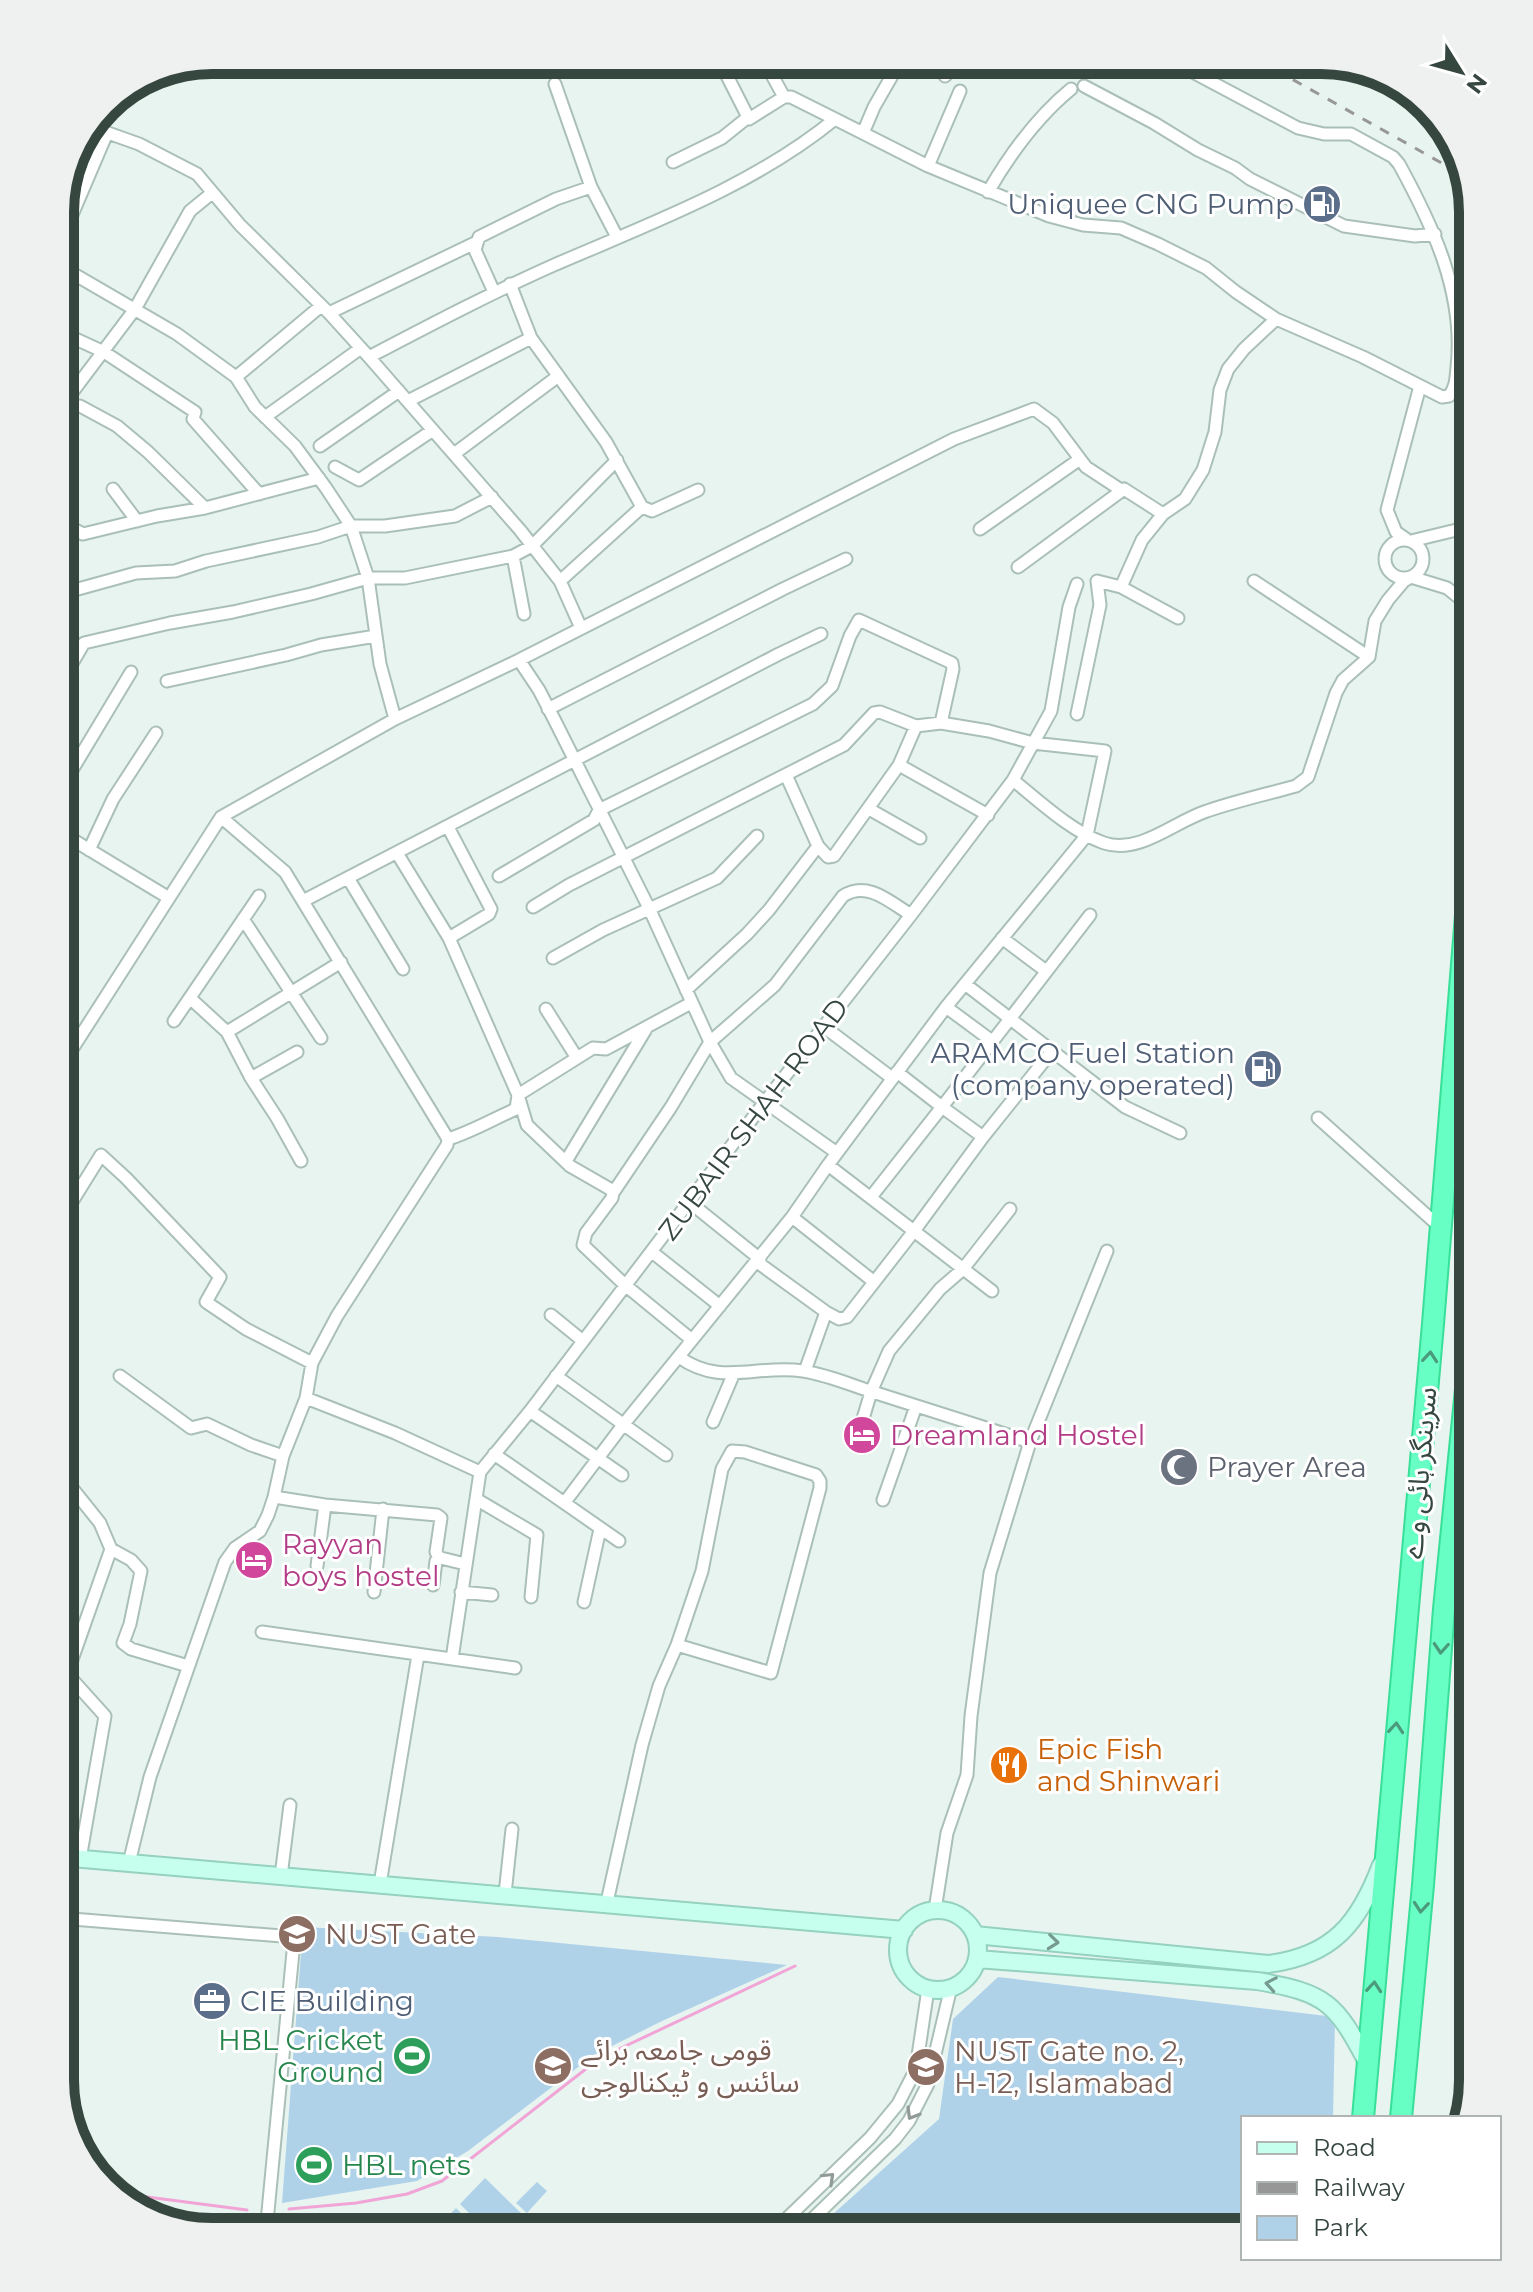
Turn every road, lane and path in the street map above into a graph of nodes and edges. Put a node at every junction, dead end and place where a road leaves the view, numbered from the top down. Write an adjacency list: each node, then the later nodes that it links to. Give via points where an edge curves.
1 (726, 74): 10 (street)
2 (772, 74): 9 (street)
3 (893, 74): 14 (street)
4 (1196, 74): 21 (street, via 1298,128 1351,134 1393,157)
5 (555, 84): 17 (street)
6 (1084, 86): 21 (street, via 1344,226)
7 (1071, 89): 18 (street, via 1050,106)
8 (960, 91): 16 (street)
9 (784, 97): 10 (street); 11 (street)
10 (747, 118): 15 (street, via 722,138)
11 (835, 119): 14 (street); 22 (street, via 755,174)
12 (101, 131): 13 (street)
13 (107, 133): 19 (street, via 197,174); 20 (street)
14 (863, 133): 16 (street)
15 (673, 162)
16 (928, 166): 18 (street)
17 (591, 187): 22 (street); 23 (street, via 528,212)
18 (988, 192): 29 (street, via 1049,216 1121,228 1146,239 1206,268)
19 (212, 193): 27 (street, via 190,211); 28 (street)
20 (74, 210)
21 (1435, 234): 36 (street, via 1455,304 1459,355 1449,396)
22 (617, 237): 25 (street)
23 (477, 242): 26 (street, via 475,250); 28 (street)
24 (74, 274): 27 (street)
25 (510, 284): 26 (street); 31 (street)
26 (494, 292): 33 (street)
27 (135, 309): 32 (street); 34 (street)
28 (325, 309): 33 (street); 34 (street)
29 (1276, 319): 36 (street); 56 (street, via 1228,369 1203,470 1185,499)
30 (74, 338): 32 (street)
31 (531, 338): 35 (street); 39 (street)
32 (104, 352): 37 (street); 52 (street, via 195,412 193,419)
33 (365, 352): 38 (street); 41 (street)
34 (236, 377): 41 (street)
35 (557, 377): 44 (street); 46 (street)
36 (1420, 386): 62 (street, via 1387,510 1396,532)
37 (74, 390)
38 (399, 391): 39 (street); 43 (street)
39 (408, 401): 42 (street)
40 (80, 406): 55 (street, via 117,426)
41 (265, 417): 48 (street)
42 (433, 430): 44 (street); 47 (street, via 359,480)
43 (320, 446)
44 (454, 454): 53 (street)
45 (1080, 459): 51 (street); 60 (street); 77 (street, via 1053,423 1034,409 954,439)
46 (617, 460): 54 (street); 63 (street)
47 (335, 467)
48 (319, 478): 52 (street); 58 (street)
49 (113, 489): 57 (street)
50 (698, 490): 54 (street, via 652,511)
51 (1121, 490): 56 (street); 66 (street)
52 (259, 494): 55 (street)
53 (492, 497): 58 (street, via 455,516); 63 (street)
54 (642, 507): 69 (street)
55 (205, 508): 57 (street)
56 (1163, 514): 72 (street, via 1142,540)
57 (137, 521): 59 (street, via 83,534)
58 (351, 526): 68 (street); 73 (street, via 175,571 136,573)
59 (74, 529)
60 (980, 529)
61 (1459, 529): 62 (street)
62 (1409, 540): 67 (street, via 1423,554 1419,572); 67 (street, via 1391,546 1385,561 1394,575)
63 (532, 546): 64 (street); 69 (street)
64 (513, 556): 68 (street, via 405,578); 75 (street)
65 (846, 559): 85 (street)
66 (1018, 567)
67 (1411, 577): 74 (street, via 1447,588); 80 (street, via 1375,621)
68 (368, 578): 79 (street); 81 (street, via 84,643)
69 (560, 581): 77 (street)
70 (1254, 581): 80 (street)
71 (1077, 584): 91 (street, ZUBAIR SHAH ROAD, via 1051,711)
72 (1121, 587): 76 (street); 86 (street, via 1097,581 1100,605)
73 (74, 590)
74 (1459, 598)
75 (524, 614)
76 (1178, 618)
77 (581, 628): 82 (street)
78 (821, 634): 92 (street)
79 (376, 636): 84 (street); 87 (street)
80 (1369, 657): 102 (street, via 1343,680 1308,777 1296,786 1205,811 1124,846)
81 (74, 660)
82 (519, 660): 85 (street); 87 (street)
83 (131, 672): 94 (street)
84 (167, 681)
85 (548, 709): 92 (street)
86 (1077, 714)
87 (395, 719): 100 (street)
88 (941, 723): 89 (street); 91 (street); 98 (street, via 952,663 859,620 832,686 813,704)
89 (916, 726): 93 (street); 95 (street, via 874,713 844,745)
90 (156, 733): 107 (street, via 113,799)
91 (1033, 743): 96 (street, ZUBAIR SHAH ROAD); 102 (street, via 1105,751)
92 (574, 760): 98 (street); 101 (street)
93 (899, 765): 97 (street); 99 (street)
94 (74, 767)
95 (786, 775): 106 (street); 109 (street)
96 (1013, 780): 99 (street, ZUBAIR SHAH ROAD); 102 (street)
97 (869, 809): 104 (street); 106 (street, via 834,856 828,857)
98 (599, 810): 109 (street); 110 (street, via 594,820)
99 (988, 815): 117 (street, ZUBAIR SHAH ROAD)
100 (221, 817): 113 (street); 114 (street, via 285,872)
101 (448, 827): 108 (street); 120 (street, via 491,909)
102 (1087, 835): 121 (street)
103 (757, 836): 116 (street, via 717,878)
104 (920, 838)
105 (74, 841): 107 (street)
106 (818, 846): 127 (street, via 747,934)
107 (89, 850): 113 (street)
108 (397, 853): 111 (street); 120 (street)
109 (623, 859): 115 (street); 116 (street)
110 (499, 876)
111 (348, 878): 114 (street); 124 (street)
112 (259, 896): 119 (street)
113 (169, 898): 142 (street)
114 (303, 901): 123 (street)
115 (533, 907)
116 (649, 908): 122 (street); 127 (street)
117 (911, 915): 136 (street, ZUBAIR SHAH ROAD); 141 (street, via 873,893 853,889 775,985)
118 (1090, 915): 125 (street)
119 (243, 919): 128 (street); 129 (street)
120 (449, 938): 148 (street)
121 (1002, 938): 125 (street); 126 (street)
122 (553, 958)
123 (341, 962): 128 (street); 154 (street)
124 (403, 969)
125 (1046, 971): 134 (street)
126 (965, 984): 132 (street); 134 (street)
127 (686, 990): 130 (street)
128 (291, 992): 138 (street); 139 (street)
129 (190, 998): 135 (street); 138 (street)
130 (691, 1003): 137 (street); 141 (street)
131 (1459, 1003): 165 (highway, سرینگر ہائی وے)
132 (946, 1007): 140 (street); 146 (street)
133 (546, 1009): 145 (street)
134 (1009, 1019): 140 (street); 143 (street)
135 (174, 1021)
136 (823, 1026): 146 (street); 149 (street, ZUBAIR SHAH ROAD)
137 (646, 1028): 145 (street); 157 (street)
138 (227, 1032): 147 (street)
139 (321, 1038)
140 (992, 1041): 150 (street)
141 (710, 1042): 149 (street, via 731,1078); 159 (street)
142 (74, 1046)
143 (1052, 1051): 152 (street, via 1125,1107); 153 (street)
144 (297, 1052): 147 (street)
145 (577, 1058): 148 (street)
146 (894, 1075): 150 (street); 155 (street)
147 (251, 1078): 156 (street)
148 (518, 1095): 154 (street, via 516,1109); 157 (street, via 527,1125)
149 (764, 1103): 155 (street); 162 (street, ZUBAIR SHAH ROAD)
150 (942, 1107): 153 (street); 160 (street)
151 (1318, 1118): 165 (street)
152 (1180, 1133)
153 (983, 1137): 166 (street)
154 (448, 1139): 180 (street)
155 (837, 1153): 158 (street)
156 (301, 1161)
157 (566, 1161): 159 (street)
158 (828, 1165): 160 (street); 164 (street)
159 (613, 1193): 172 (street, via 583,1245)
160 (871, 1197): 166 (street)
161 (74, 1198): 180 (street, via 101,1155 220,1277 206,1302)
162 (688, 1201): 168 (street, ZUBAIR SHAH ROAD); 169 (street)
163 (1010, 1209): 170 (street)
164 (792, 1217): 169 (street); 171 (street)
165 (1441, 1227): 229 (highway, سرینگر ہائی وے, one-way to 165)
166 (914, 1231): 170 (street); 171 (street)
167 (1107, 1251): 192 (street)
168 (652, 1252): 172 (street, ZUBAIR SHAH ROAD); 174 (street)
169 (758, 1260): 174 (street); 175 (street)
170 (963, 1269): 173 (street); 185 (street, via 889,1351)
171 (873, 1281): 175 (street, via 847,1317)
172 (625, 1285): 177 (street); 178 (street, ZUBAIR SHAH ROAD)
173 (992, 1291)
174 (720, 1306): 177 (street)
175 (826, 1312): 181 (street)
176 (551, 1315): 178 (street)
177 (692, 1340): 179 (street)
178 (583, 1341): 184 (street, ZUBAIR SHAH ROAD)
179 (679, 1357): 182 (street, via 696,1369); 190 (street)
180 (312, 1363): 186 (street)
181 (805, 1371): 182 (street); 185 (street)
182 (734, 1373): 189 (street)
183 (120, 1376): 195 (street, via 191,1428 207,1424)
184 (556, 1376): 188 (street, ZUBAIR SHAH ROAD); 190 (street)
185 (871, 1392): 187 (street); 191 (street)
186 (306, 1398): 195 (street); 198 (street)
187 (916, 1406): 192 (street); 203 (street)
188 (530, 1411): 193 (street, ZUBAIR SHAH ROAD); 196 (street)
189 (713, 1422)
190 (623, 1425): 194 (street); 196 (street)
191 (859, 1432)
192 (1030, 1442): 237 (street, via 990,1573 967,1775 947,1833)
193 (494, 1454): 198 (street, ZUBAIR SHAH ROAD); 204 (street)
194 (666, 1455)
195 (283, 1456): 201 (street)
196 (597, 1457): 199 (street); 204 (street)
197 (1459, 1459): 246 (highway, سرینگر ہائی وے, one-way to 246)
198 (480, 1472): 202 (street, ZUBAIR SHAH ROAD)
199 (622, 1475)
200 (74, 1490): 209 (street, via 100,1523)
201 (274, 1497): 205 (street); 224 (street, via 260,1531 225,1562)
202 (476, 1499): 211 (street, ZUBAIR SHAH ROAD); 217 (street, via 537,1535)
203 (883, 1500)
204 (565, 1502): 207 (street)
205 (325, 1505): 206 (street); 212 (street)
206 (383, 1509): 210 (street, via 441,1518 436,1552); 214 (street)
207 (600, 1529): 208 (street); 218 (street)
208 (619, 1541)
209 (111, 1549): 220 (street); 224 (street, via 141,1571 123,1643)
210 (441, 1558): 211 (street); 213 (street)
211 (465, 1564): 215 (street, ZUBAIR SHAH ROAD)
212 (317, 1566)
213 (433, 1585)
214 (374, 1592)
215 (461, 1592): 216 (street); 223 (street, ZUBAIR SHAH ROAD)
216 (492, 1595)
217 (531, 1597)
218 (584, 1602)
219 (262, 1632): 222 (street)
220 (74, 1644)
221 (677, 1645): 221 (street, via 771,1673 820,1488 816,1475 732,1451 722,1469 702,1571); 236 (street, via 642,1745)
222 (418, 1655): 223 (street); 234 (street)
223 (452, 1659): 225 (street)
224 (188, 1666): 232 (street, via 150,1777)
225 (515, 1668)
226 (74, 1681): 231 (street, via 105,1716)
227 (290, 1805): 233 (street)
228 (512, 1829): 235 (street)
229 (1385, 1854): 240 (main road, one-way to 229, via 1268,1964 1287,1961 1306,1956 1346,1930); 244 (highway, سرینگر ہائی وے, one-way to 229)
230 (74, 1858): 231 (main road)
231 (80, 1859): 232 (main road)
232 (129, 1863): 233 (main road)
233 (281, 1876): 234 (main road)
234 (380, 1884): 235 (main road)
235 (505, 1894): 236 (main road)
236 (607, 1902): 239 (main road)
237 (935, 1910): 239 (main road, via 912,1920); 240 (main road, via 959,1916)
238 (74, 1919): 247 (street, via 295,1934)
239 (904, 1930): 243 (main road, via 901,1963 911,1979)
240 (975, 1935): 241 (main road)
241 (977, 1959): 242 (main road, via 963,1981); 244 (main road, one-way to 241, via 1337,2013 1291,1987)
242 (951, 1987): 243 (main road); 249 (street, one-way to 249, via 928,2084 909,2121)
243 (928, 1989): 248 (street, one-way to 243, via 898,2104 916,2069)
244 (1368, 2064): 245 (highway, سرینگر ہائی وے)
245 (1363, 2116)
246 (1401, 2116)
247 (267, 2218)
248 (787, 2218)
249 (813, 2218)

